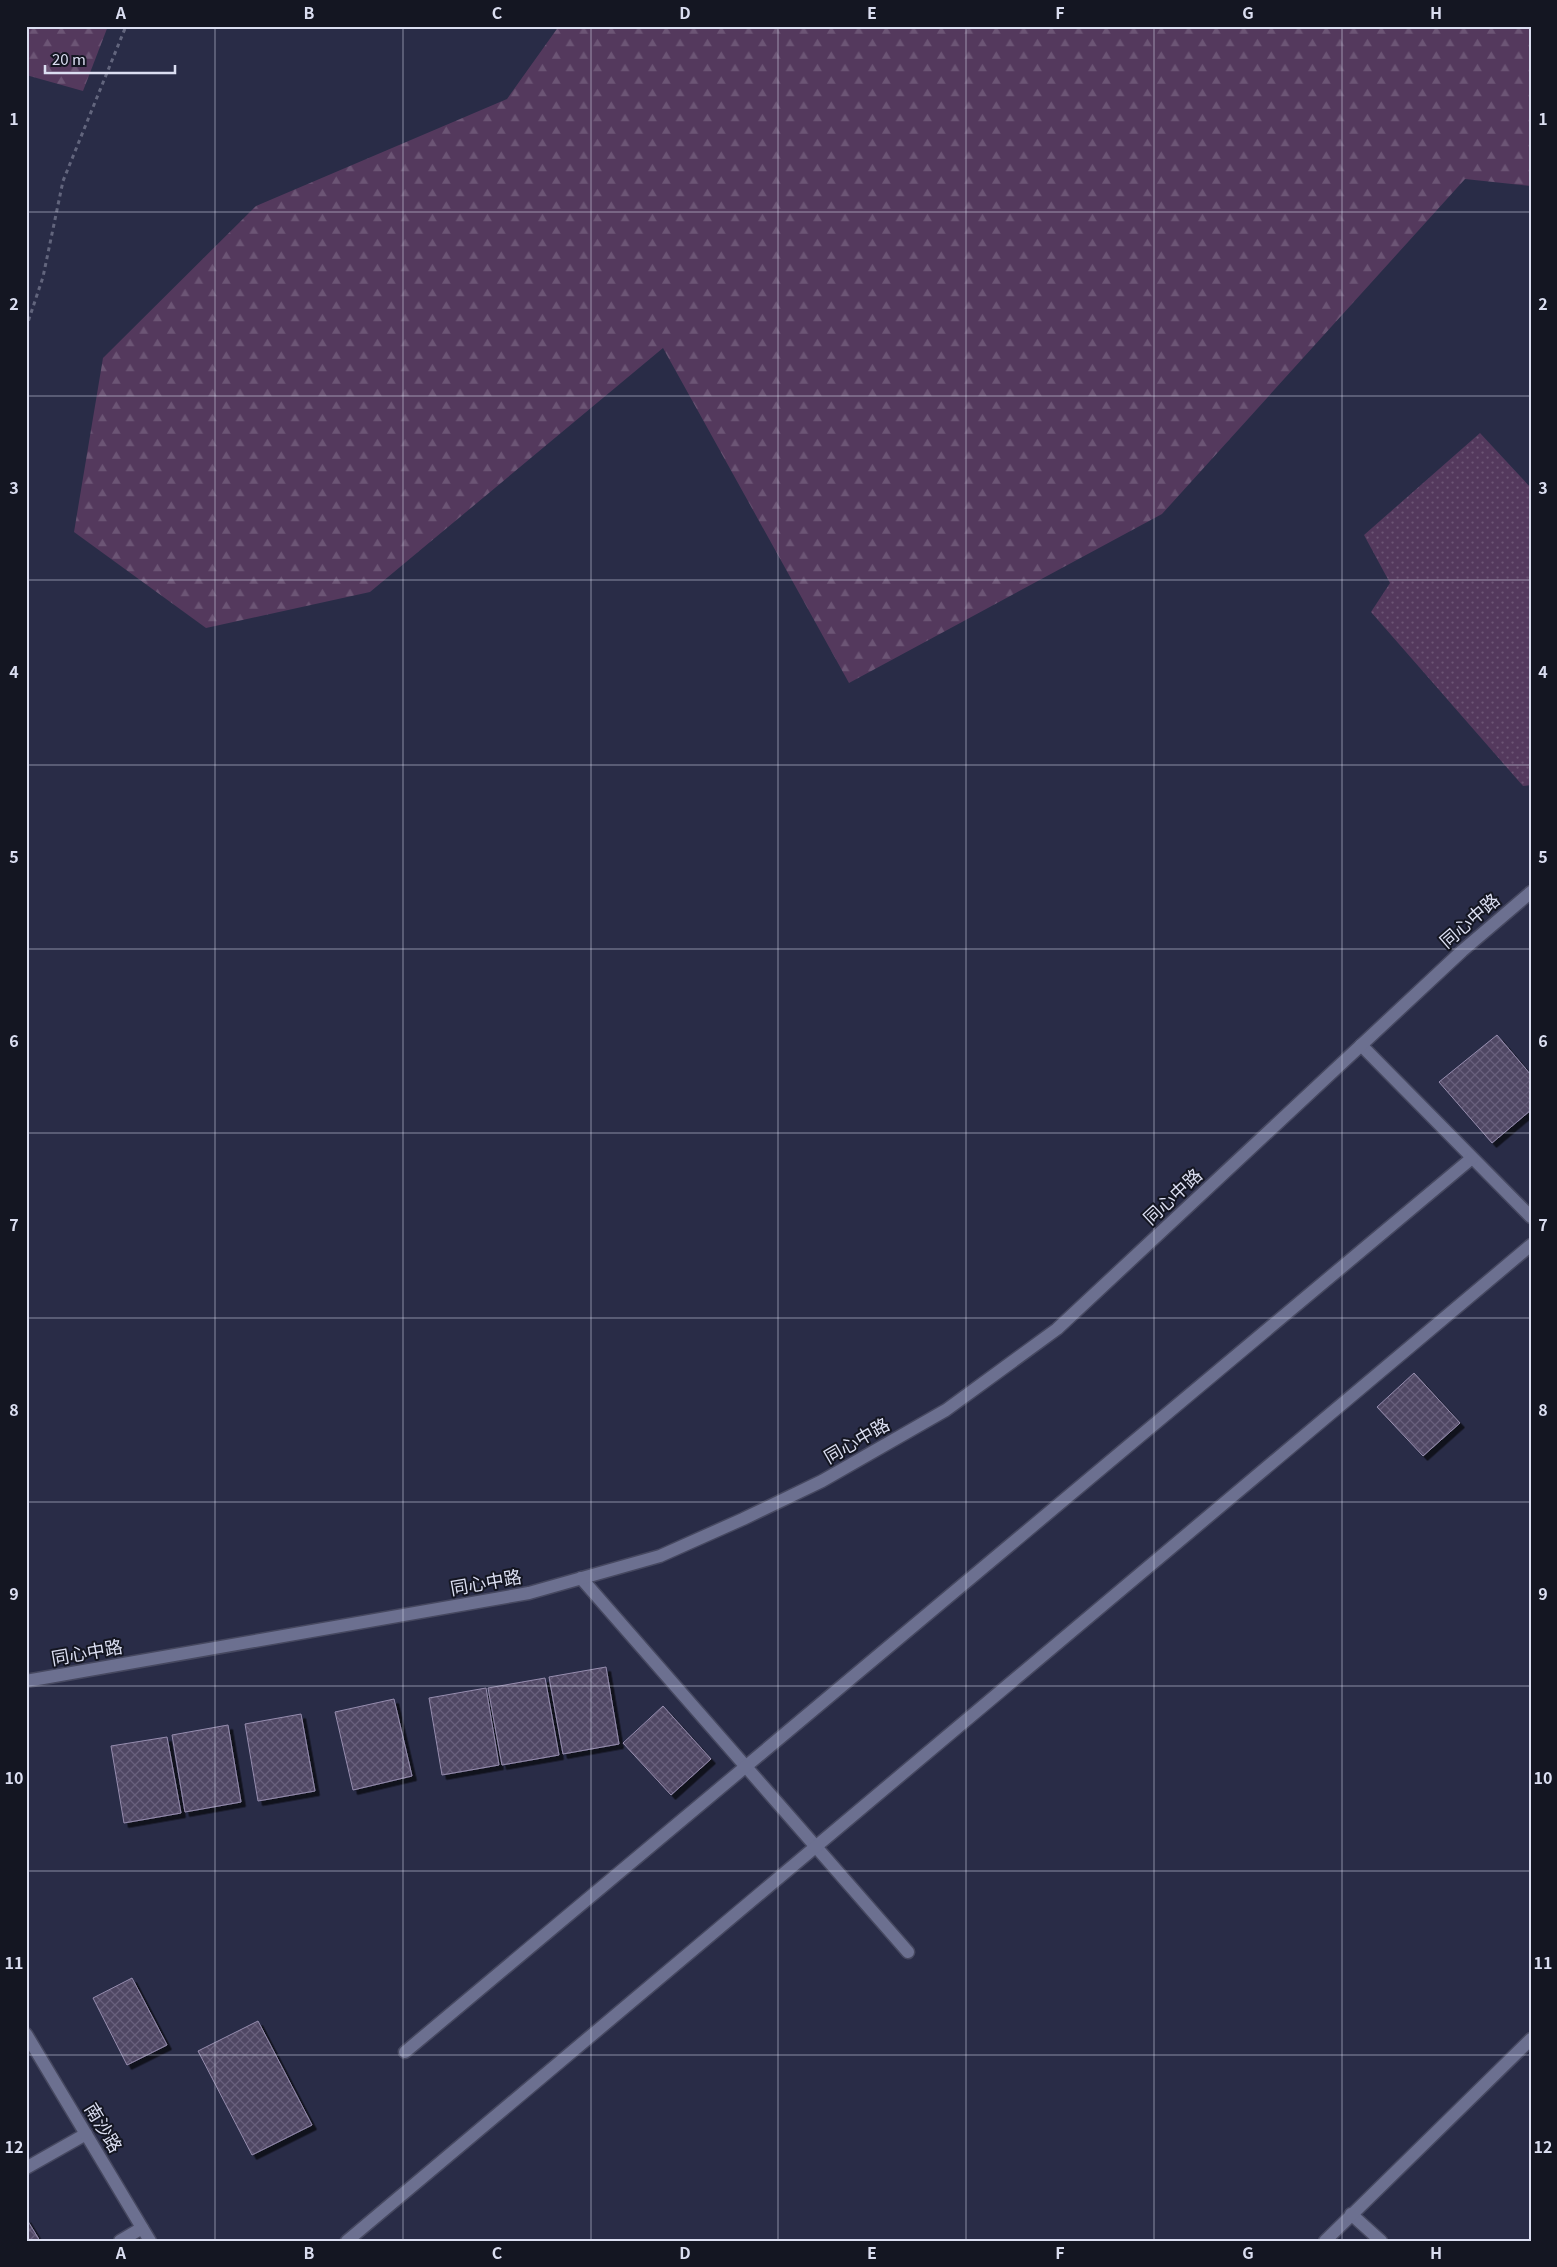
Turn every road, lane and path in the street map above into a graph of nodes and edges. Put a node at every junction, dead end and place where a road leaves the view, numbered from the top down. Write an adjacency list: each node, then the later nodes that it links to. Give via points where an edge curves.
1 (126, 26): 2 (path, via 63,180 43,277)
2 (26, 328)
3 (1531, 892): 4 (street, 同心中路)
4 (1361, 1045): 5 (street); 8 (street, 同心中路, via 1057,1329 946,1410 822,1481 743,1519 660,1556)
5 (1472, 1158): 6 (street); 10 (street)
6 (1531, 1217)
7 (1531, 1245): 11 (street)
8 (581, 1578): 9 (street, 同心中路, via 529,1594); 10 (street)
9 (26, 1681)
10 (745, 1766): 11 (street); 15 (street)
11 (816, 1846): 12 (street); 22 (street)
12 (908, 1952)
13 (26, 2034): 16 (street, 南沙路)
14 (1531, 2038): 18 (street)
15 (405, 2052)
16 (86, 2134): 17 (street); 19 (street, 南沙路)
17 (26, 2168)
18 (1352, 2214): 23 (street); 24 (street)
19 (142, 2228): 20 (street); 21 (street, 南沙路)
20 (120, 2241)
21 (150, 2241)
22 (348, 2241)
23 (1325, 2241)
24 (1381, 2241)

